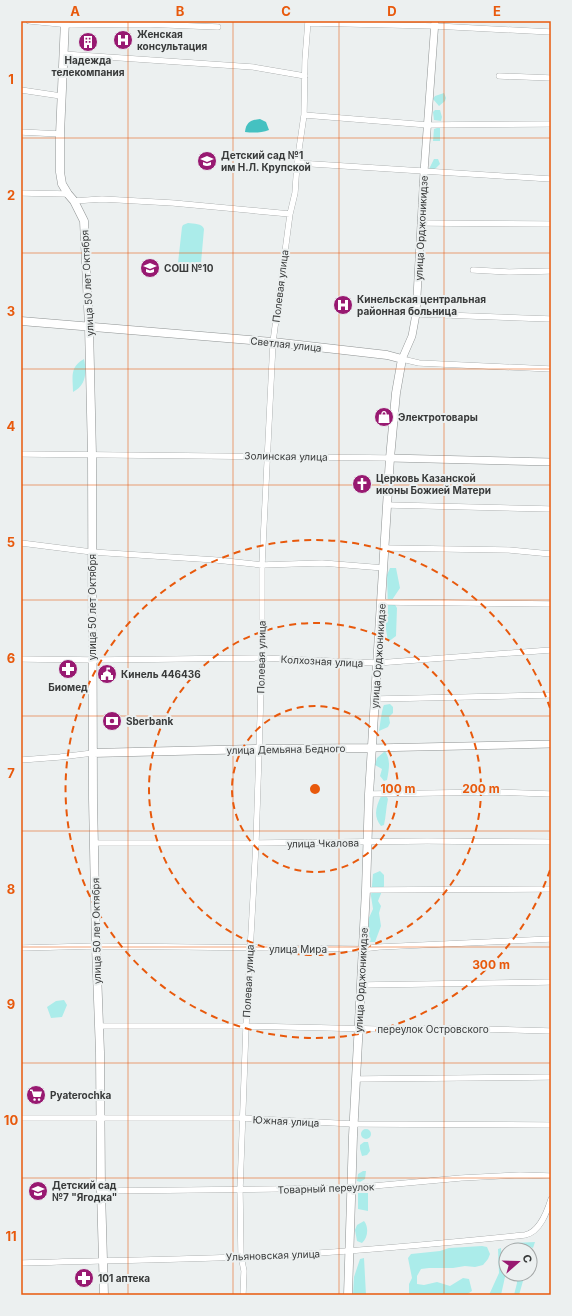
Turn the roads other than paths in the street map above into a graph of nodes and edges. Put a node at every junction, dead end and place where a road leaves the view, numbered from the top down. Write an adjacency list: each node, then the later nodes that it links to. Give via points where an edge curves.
1 (29, 21): 2 (street)
2 (65, 22): 5 (street); 7 (main road, улица 50 лет Октября)
3 (308, 22): 4 (street); 8 (street, Полевая улица)
4 (435, 23): 6 (street); 15 (street, улица Орджоникидзе)
5 (218, 27)
6 (551, 32)
7 (63, 54): 8 (street, via 253,67); 12 (main road, улица 50 лет Октября)
8 (305, 76): 13 (street, Полевая улица)
9 (499, 76): 10 (street)
10 (551, 78)
11 (21, 90): 12 (street)
12 (62, 96): 17 (main road, улица 50 лет Октября)
13 (304, 115): 15 (street); 18 (street, Полевая улица)
14 (551, 124): 15 (street)
15 (428, 125): 19 (street, улица Орджоникидзе)
16 (21, 132): 17 (street)
17 (60, 134): 22 (main road, улица 50 лет Октября, via 60,172 62,184)
18 (297, 163): 19 (street); 24 (street, Полевая улица, via 295,193)
19 (424, 172): 20 (street, via 479,173); 25 (street, улица Орджоникидзе)
20 (551, 179)
21 (21, 193): 22 (street)
22 (68, 194): 23 (main road, улица 50 лет Октября)
23 (74, 201): 24 (street, via 173,203); 32 (main road, улица 50 лет Октября, via 84,225)
24 (290, 214): 33 (street, Полевая улица)
25 (421, 223): 26 (street); 29 (street, улица Орджоникидзе)
26 (551, 224)
27 (473, 270): 28 (street)
28 (551, 271)
29 (416, 314): 30 (street); 34 (street, улица Орджоникидзе, via 412,336)
30 (551, 319)
31 (21, 321): 32 (main road, Светлая улица)
32 (89, 326): 33 (main road, Светлая улица); 37 (main road, улица 50 лет Октября)
33 (273, 342): 34 (main road, Светлая улица, via 387,355); 38 (street, Полевая улица)
34 (402, 359): 35 (street, Светлая улица, via 419,363); 39 (main road, улица Орджоникидзе)
35 (551, 369)
36 (21, 454): 37 (street, Золинская улица)
37 (92, 455): 38 (street, Золинская улица); 45 (main road, улица 50 лет Октября)
38 (268, 456): 39 (street, Золинская улица); 47 (street, Полевая улица)
39 (390, 458): 40 (street, Золинская улица); 41 (main road, улица Орджоникидзе)
40 (551, 462)
41 (387, 505): 42 (street); 44 (main road, улица Орджоникидзе)
42 (551, 509)
43 (21, 543): 45 (street)
44 (385, 548): 46 (street, via 509,550); 48 (main road, улица Орджоникидзе)
45 (92, 552): 47 (street, via 216,560); 54 (main road, улица 50 лет Октября)
46 (551, 554)
47 (262, 566): 48 (street, via 322,563); 52 (street, Полевая улица)
48 (384, 568): 49 (main road, улица Орджоникидзе)
49 (382, 602): 50 (street); 55 (main road, улица Орджоникидзе)
50 (551, 604)
51 (551, 650): 55 (street, Колхозная улица)
52 (262, 658): 54 (street, Колхозная улица); 55 (street, Колхозная улица); 60 (street, Полевая улица)
53 (21, 659): 54 (street, Колхозная улица)
54 (92, 660): 61 (main road, улица 50 лет Октября)
55 (378, 663): 57 (main road, улица Орджоникидзе)
56 (551, 695): 57 (street)
57 (376, 698): 59 (main road, улица Орджоникидзе)
58 (551, 744): 59 (street, улица Демьяна Бедного)
59 (372, 748): 60 (main road, улица Демьяна Бедного); 63 (main road, улица Орджоникидзе)
60 (258, 749): 61 (main road, улица Демьяна Бедного); 68 (street, Полевая улица)
61 (93, 753): 62 (street, улица Демьяна Бедного); 67 (main road, улица 50 лет Октября)
62 (21, 760)
63 (369, 794): 64 (street); 65 (main road, улица Орджоникидзе)
64 (551, 794)
65 (368, 842): 66 (street, улица Чкалова); 68 (street, улица Чкалова); 70 (main road, улица Орджоникидзе)
66 (551, 842)
67 (95, 843): 68 (street, улица Чкалова); 72 (main road, улица 50 лет Октября)
68 (256, 843): 74 (street, Полевая улица)
69 (551, 889): 70 (street)
70 (366, 890): 75 (main road, улица Орджоникидзе)
71 (551, 939): 75 (street, улица Мира, via 378,947)
72 (96, 946): 73 (street, улица Мира); 74 (street, улица Мира); 78 (main road, улица 50 лет Октября)
73 (21, 948)
74 (250, 949): 75 (street, улица Мира); 79 (street, Полевая улица)
75 (362, 950): 77 (main road, улица Орджоникидзе)
76 (551, 982): 77 (street)
77 (361, 985): 80 (main road, улица Орджоникидзе)
78 (99, 1026): 79 (street, переулок Островского); 85 (main road, улица 50 лет Октября)
79 (246, 1026): 80 (street, переулок Островского); 86 (street, Полевая улица)
80 (359, 1029): 81 (street, переулок Островского); 83 (main road, улица Орджоникидзе)
81 (551, 1031)
82 (551, 1077): 83 (street)
83 (356, 1078): 87 (main road, улица Орджоникидзе)
84 (21, 1118): 85 (street, Южная улица)
85 (101, 1118): 86 (street, Южная улица); 92 (main road, улица 50 лет Октября)
86 (242, 1118): 87 (street, Южная улица); 91 (street, Полевая улица)
87 (354, 1124): 88 (street, Южная улица); 90 (main road, улица Орджоникидзе)
88 (551, 1125)
89 (551, 1176): 90 (street, Товарный переулок, via 461,1178)
90 (351, 1188): 91 (street, Товарный переулок); 94 (main road, улица Орджоникидзе)
91 (240, 1190): 92 (street, Товарный переулок); 95 (street, Полевая улица)
92 (101, 1191): 96 (main road, улица 50 лет Октября)
93 (551, 1199): 94 (street, Ульяновская улица, via 538,1226 525,1235)
94 (349, 1251): 95 (street, Ульяновская улица); 100 (main road, улица Орджоникидзе)
95 (241, 1256): 96 (street, Ульяновская улица); 99 (street, Полевая улица)
96 (103, 1261): 97 (street, Ульяновская улица); 98 (main road, улица 50 лет Октября)
97 (21, 1263)
98 (104, 1295)
99 (244, 1295)
100 (348, 1295)

